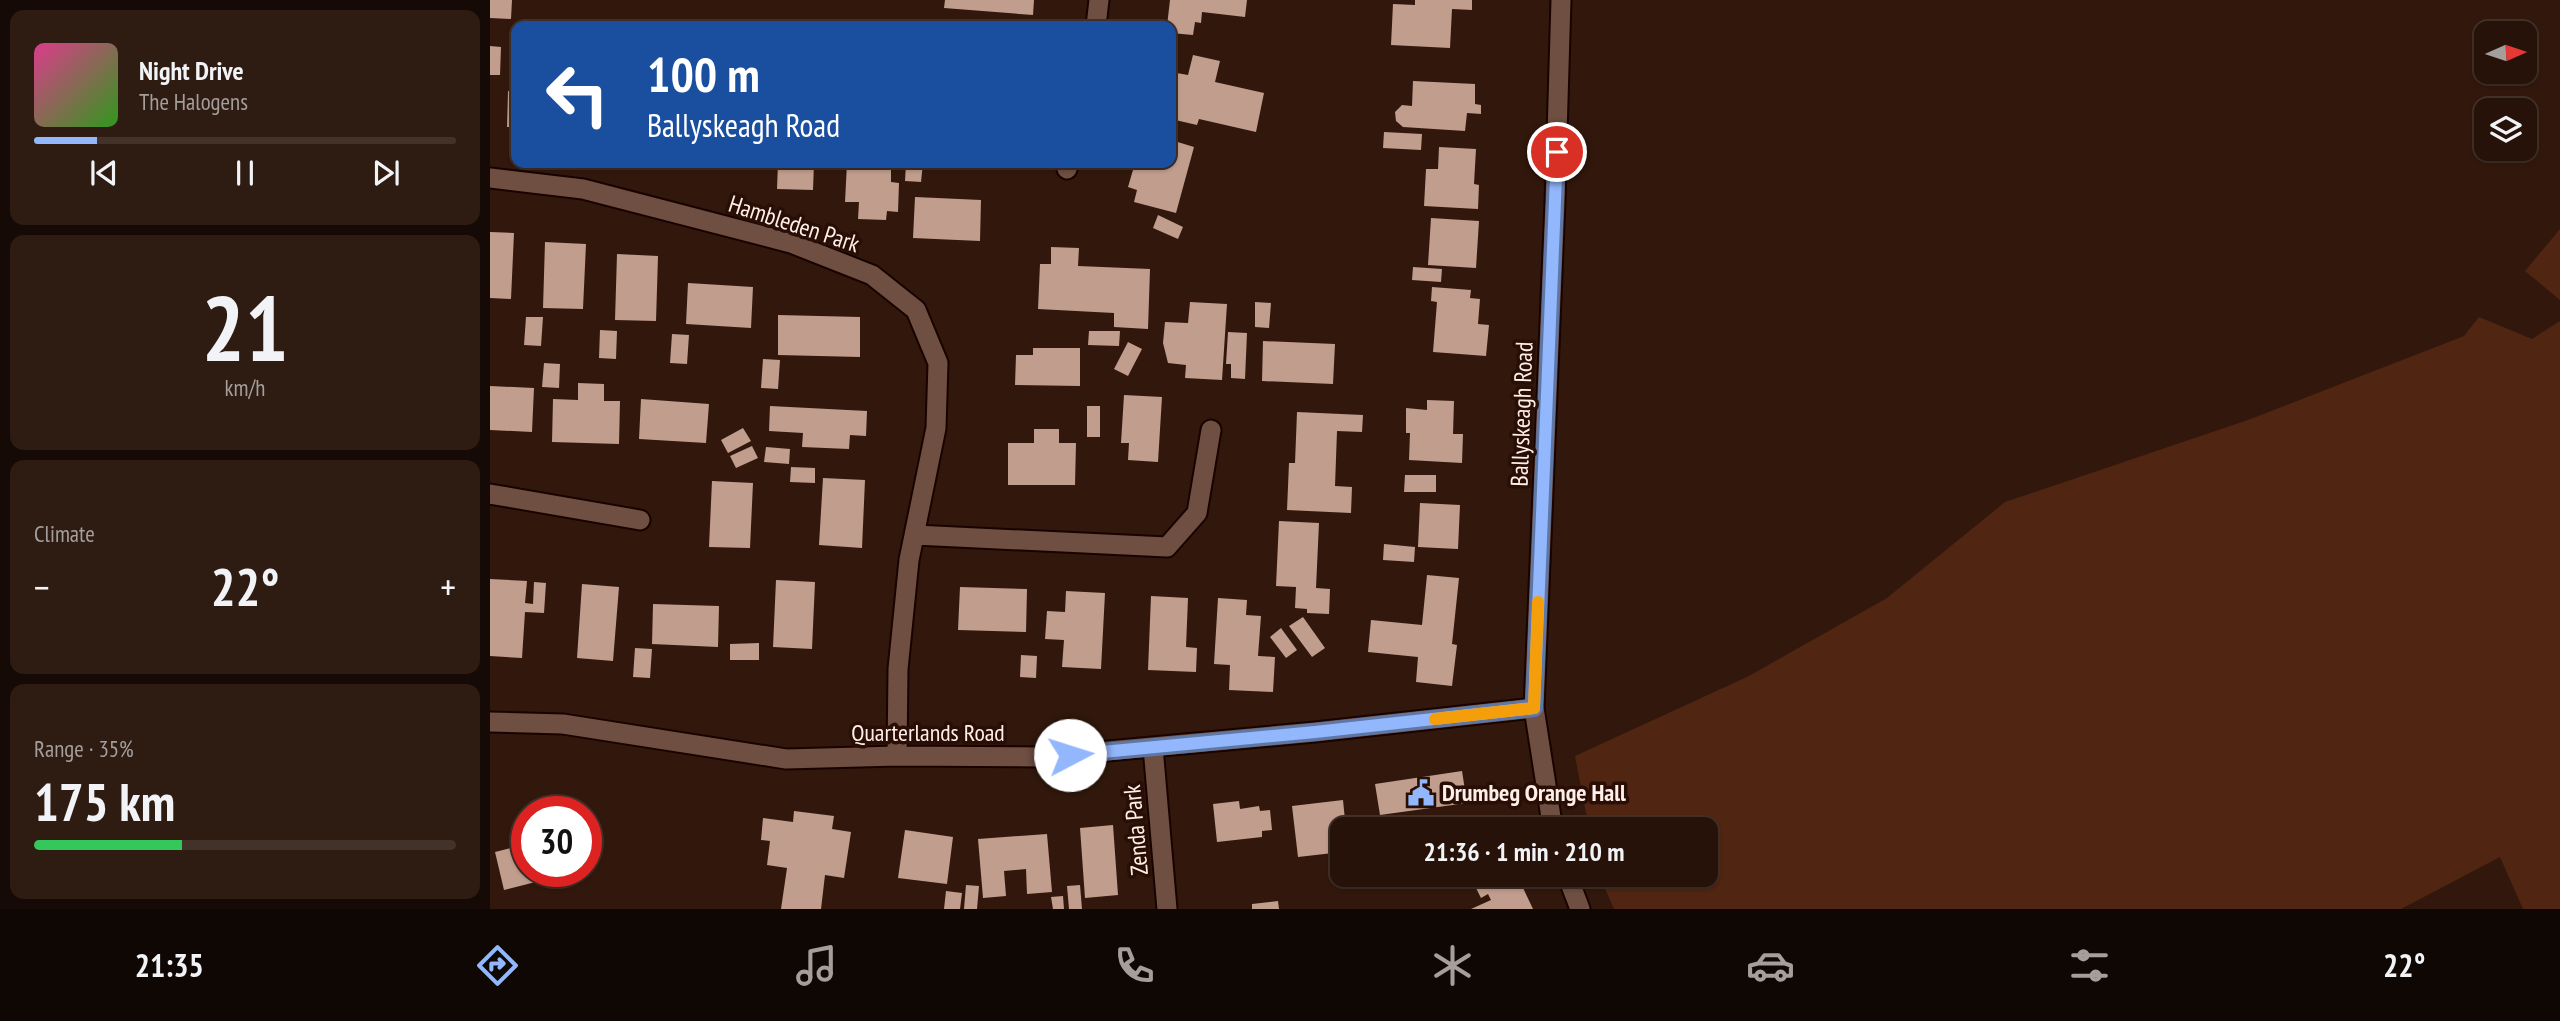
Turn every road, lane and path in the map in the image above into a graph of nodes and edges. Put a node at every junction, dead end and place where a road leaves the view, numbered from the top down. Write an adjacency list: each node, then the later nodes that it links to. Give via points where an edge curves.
1 (1099, 0): 3 (street)
2 (1561, 0): 9 (street, Ballyskeagh Road)
3 (1097, 21)
4 (490, 178): 8 (street, Hambleden Park, via 583,189 791,243 872,275 916,310 938,363 936,428)
5 (1211, 430): 8 (street, via 1197,513 1167,547)
6 (490, 494): 7 (street)
7 (640, 520)
8 (915, 535): 12 (street, Hambleden Park, via 898,669)
9 (1534, 708): 11 (street, Quarterlands Road); 13 (street, Ballyskeagh Road)
10 (490, 722): 12 (street, Quarterlands Road, via 563,724 786,759)
11 (1153, 747): 12 (street, Quarterlands Road, via 1042,757); 15 (street, Zenda Park)
12 (897, 756)
13 (1551, 817)
14 (1572, 887): 16 (street)
15 (1167, 909)
16 (1580, 909)

